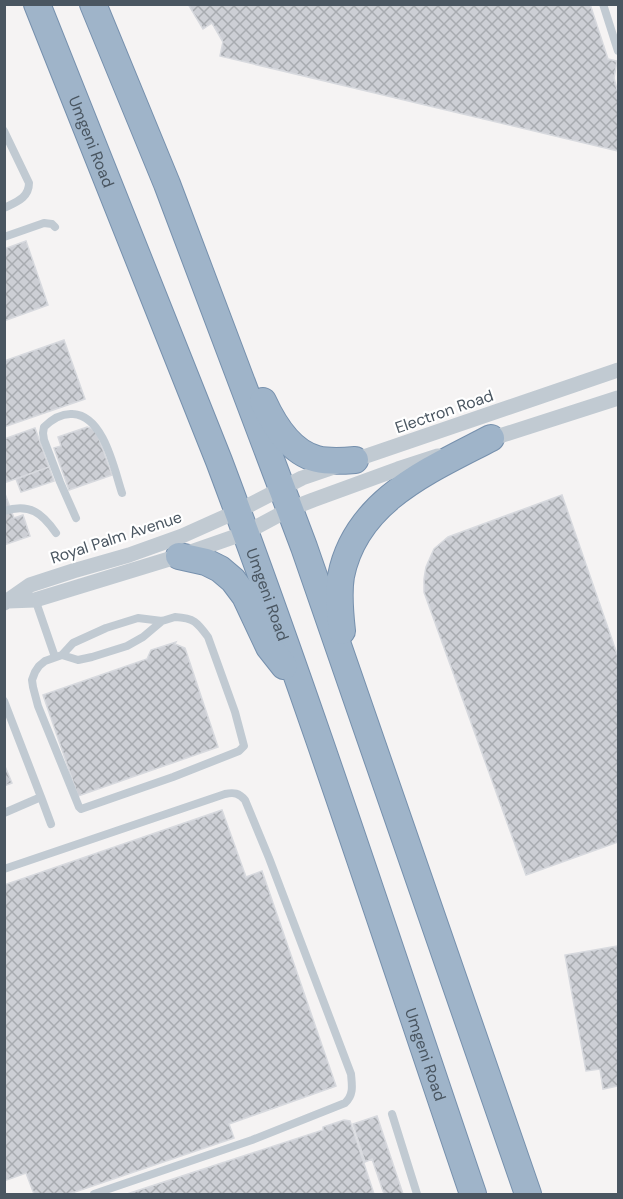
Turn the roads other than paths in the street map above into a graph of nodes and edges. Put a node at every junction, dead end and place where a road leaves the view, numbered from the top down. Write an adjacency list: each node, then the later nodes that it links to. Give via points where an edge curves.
1 (36, 4): 18 (highway, Umgeni Road)
2 (93, 4): 10 (highway)
3 (603, 4): 4 (lane)
4 (618, 51)
5 (4, 131): 6 (lane, via 28,183 21,200)
6 (4, 208)
7 (55, 227): 8 (lane, via 44,223)
8 (4, 237)
9 (618, 370): 13 (street, Electron Road)
10 (238, 372): 13 (highway, via 256,389 285,438 302,453 318,459); 15 (highway)
11 (618, 398): 12 (street)
12 (491, 438): 15 (street, via 398,469); 25 (highway, via 399,489 364,525 348,552 341,577 339,608)
13 (355, 460): 15 (street, Electron Road, via 302,478)
14 (122, 493): 17 (lane, via 106,445 94,424 78,414 56,417 44,427 44,440)
15 (286, 499): 18 (street); 18 (street); 25 (highway)
16 (4, 511): 19 (lane, via 33,509)
17 (76, 518)
18 (242, 522): 20 (street, Royal Palm Avenue); 21 (street, Royal Palm Avenue, via 182,536 73,571); 26 (highway, Umgeni Road)
19 (56, 533)
20 (179, 556): 21 (street, Royal Palm Avenue); 26 (highway, via 206,562 233,580 245,596 268,647)
21 (33, 592): 22 (street, Royal Palm Avenue); 24 (lane)
22 (6, 602)
23 (162, 621): 24 (lane, via 126,621 73,643); 24 (lane, via 127,646 78,660); 24 (lane, via 176,617 191,619 208,637 244,746 239,752 84,809 79,807 33,687 39,666)
24 (59, 656)
25 (346, 669): 36 (highway)
26 (298, 678): 35 (highway, Umgeni Road)
27 (4, 701): 28 (lane)
28 (41, 796): 29 (lane); 30 (lane)
29 (4, 813)
30 (51, 824)
31 (4, 868): 33 (lane, via 225,794 241,795 351,1074 351,1095 345,1103 252,1140)
32 (392, 1113): 34 (lane)
33 (94, 1194)
34 (417, 1194)
35 (473, 1194)
36 (528, 1194)

